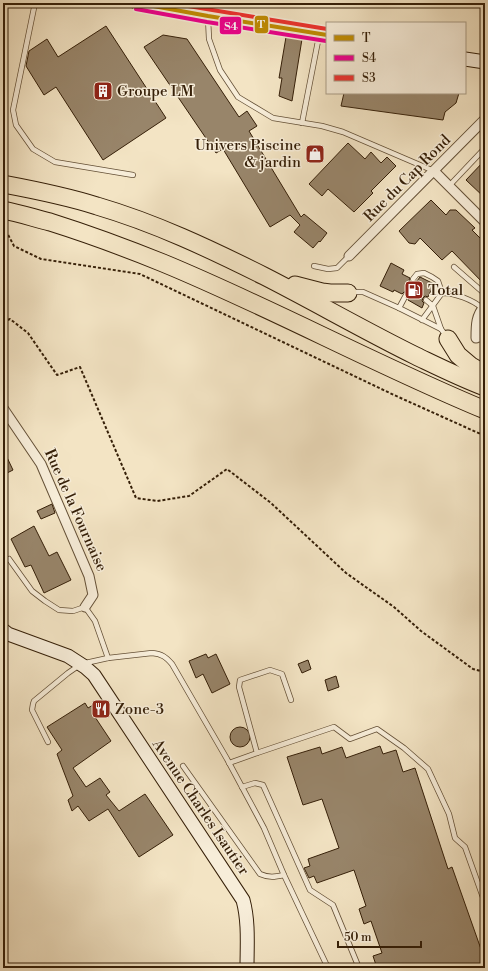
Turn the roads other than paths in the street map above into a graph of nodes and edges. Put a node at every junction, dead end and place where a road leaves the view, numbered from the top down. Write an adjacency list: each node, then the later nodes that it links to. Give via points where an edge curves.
1 (35, 3): 11 (lane, via 13,110 16,125 33,149 55,162)
2 (137, 3): 3 (street)
3 (208, 16): 4 (street); 8 (lane, via 208,39 220,70 238,97 273,118)
4 (323, 35): 8 (lane)
5 (466, 59): 6 (street)
6 (485, 62)
7 (485, 119): 10 (street, Rue du Cap Rond)
8 (302, 123): 10 (lane, via 343,132)
9 (485, 148): 13 (lane)
10 (434, 170): 13 (street); 18 (street, Rue du Cap Rond)
11 (133, 175)
12 (3, 184): 21 (highway, via 97,206 134,218)
13 (449, 186): 16 (street)
14 (3, 210): 17 (highway)
15 (3, 219): 17 (highway)
16 (485, 222)
17 (71, 229): 37 (highway, via 126,247 210,282 414,380)
18 (349, 256): 19 (lane, via 337,268 328,270)
19 (314, 266)
20 (454, 267): 25 (lane)
21 (263, 276): 23 (highway, via 322,292); 35 (highway, via 386,342)
22 (413, 279): 24 (lane, via 417,274 424,273 438,281)
23 (348, 292): 30 (lane, via 363,292)
24 (442, 293): 28 (lane); 29 (lane, via 461,296)
25 (485, 294)
26 (406, 295): 30 (lane)
27 (426, 300): 28 (lane)
28 (433, 306): 31 (lane); 32 (lane)
29 (484, 307): 33 (street, via 476,321)
30 (399, 308): 31 (lane)
31 (422, 320): 32 (lane)
32 (444, 334): 34 (highway, via 458,355)
33 (481, 340)
34 (485, 374)
35 (485, 386)
36 (3, 408): 39 (street, Rue de la Fournaise, via 41,464 89,576 93,595)
37 (485, 410)
38 (9, 559): 39 (lane, via 32,591 45,602 59,610 73,611)
39 (85, 607): 41 (lane, via 95,621)
40 (3, 630): 42 (street, via 68,656)
41 (108, 658): 42 (lane); 46 (lane, via 152,653 166,657)
42 (81, 664): 44 (lane, via 34,701 32,710); 51 (street, Avenue Charles Isautier, via 94,675 243,900 247,922)
43 (291, 700): 45 (lane, via 282,674 270,670 240,680 239,687)
44 (48, 742)
45 (257, 753): 46 (lane); 50 (lane, via 334,727 350,739 377,729 428,769 449,814 455,838 465,847)
46 (229, 763): 48 (lane)
47 (183, 766): 49 (lane, via 260,874 266,877)
48 (242, 787): 49 (lane, via 264,828); 53 (lane, via 255,783 263,785 310,890 333,905)
49 (284, 875): 52 (lane)
50 (485, 903)
51 (247, 968)
52 (328, 968)
53 (359, 968)

